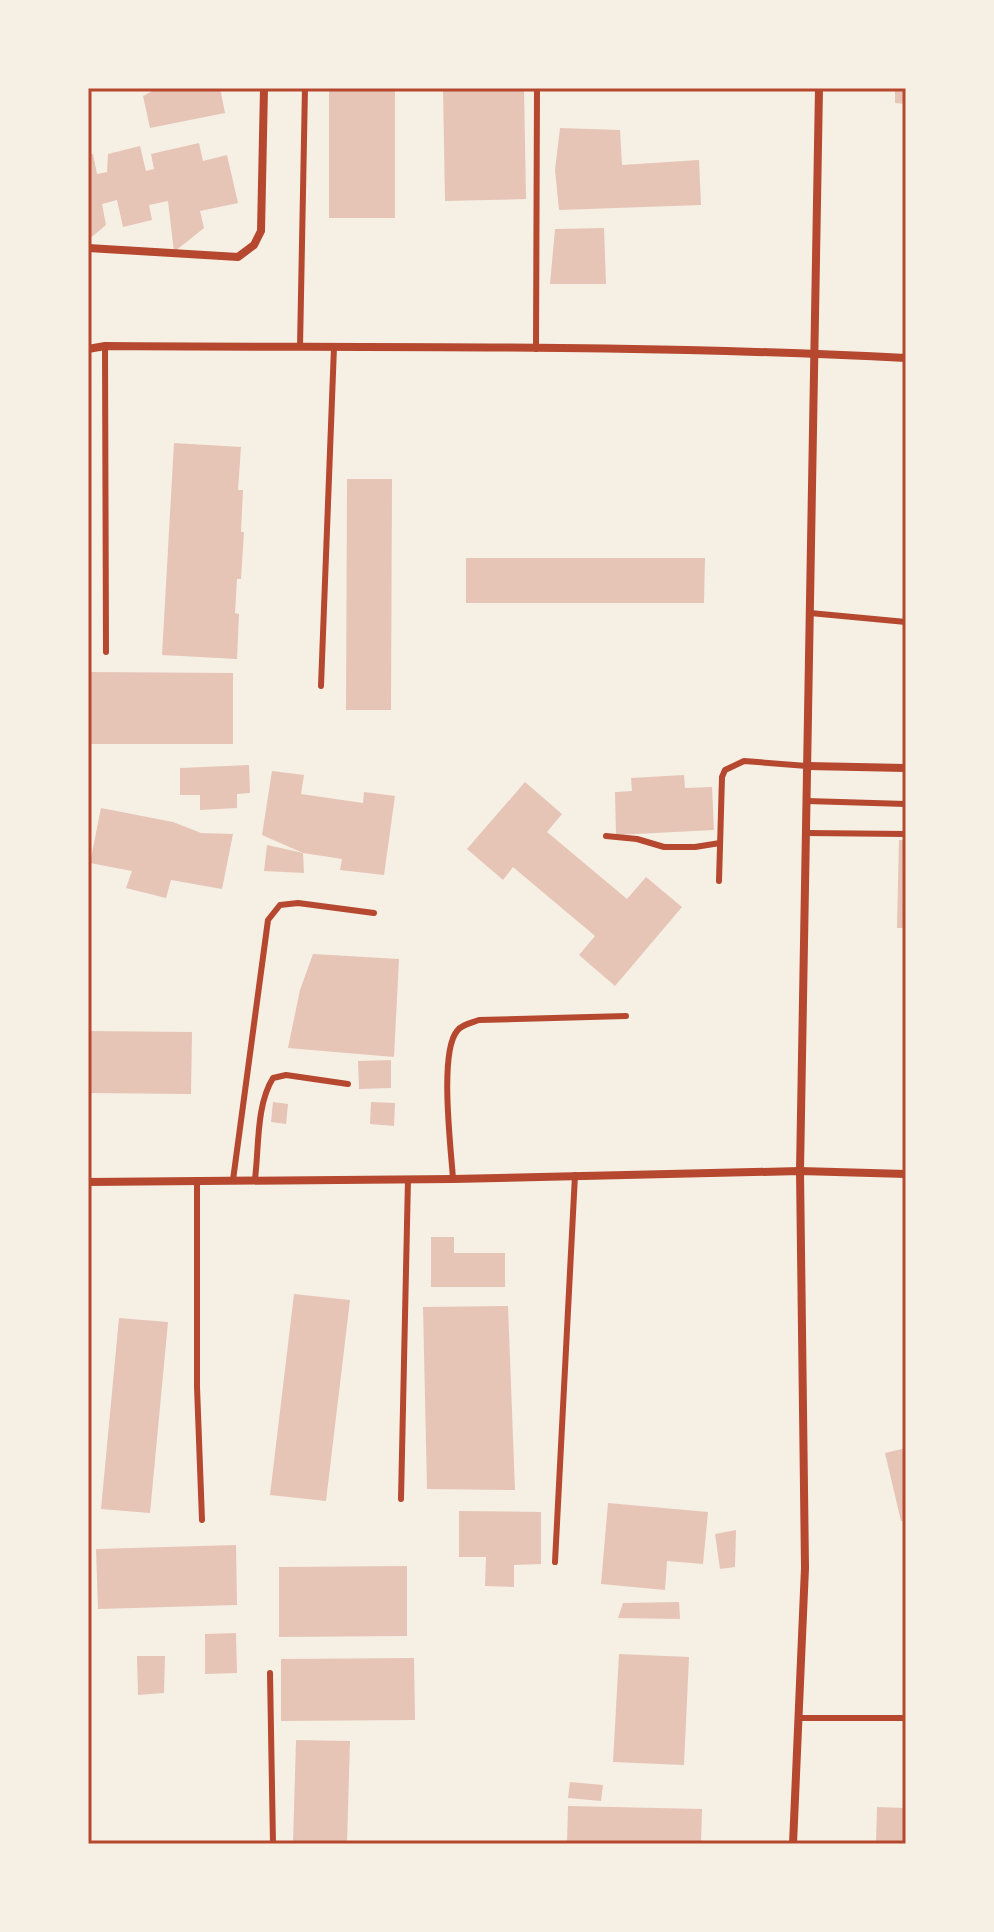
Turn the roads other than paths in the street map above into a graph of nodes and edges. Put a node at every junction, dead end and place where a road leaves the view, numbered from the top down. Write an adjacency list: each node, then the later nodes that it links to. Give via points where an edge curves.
1 (264, 88): 5 (street, via 261,231 254,245 238,257)
2 (305, 88): 7 (lane)
3 (537, 88): 10 (lane)
4 (819, 88): 11 (street)
5 (88, 248)
6 (105, 346): 7 (street); 9 (street); 15 (lane)
7 (300, 347): 8 (street)
8 (334, 347): 10 (street); 16 (lane)
9 (88, 349)
10 (536, 349): 11 (street)
11 (815, 353): 12 (street); 13 (street)
12 (906, 358)
13 (810, 613): 14 (lane); 17 (street)
14 (906, 622)
15 (106, 652)
16 (321, 686)
17 (807, 766): 18 (street); 19 (street); 24 (lane, via 744,761 725,770)
18 (906, 768)
19 (807, 801): 20 (lane); 21 (street)
20 (906, 804)
21 (806, 833): 22 (lane); 29 (street)
22 (906, 834)
23 (606, 836): 24 (lane, via 664,847)
24 (720, 843): 25 (lane)
25 (719, 881)
26 (374, 913): 36 (lane, via 298,903 280,905 268,920)
27 (626, 1016): 34 (lane, via 479,1020 458,1028 449,1043 447,1068)
28 (348, 1084): 32 (lane, via 286,1075 273,1078 264,1101)
29 (800, 1171): 30 (street); 31 (street); 42 (street, via 805,1568)
30 (906, 1174)
31 (575, 1175): 34 (street); 40 (lane)
32 (255, 1179): 33 (street); 36 (street)
33 (408, 1179): 34 (street); 38 (lane)
34 (453, 1179)
35 (197, 1180): 36 (street); 37 (street); 39 (lane)
36 (233, 1180)
37 (88, 1182)
38 (401, 1499)
39 (202, 1520)
40 (555, 1562)
41 (270, 1673): 44 (lane)
42 (799, 1718): 43 (lane); 45 (street)
43 (906, 1718)
44 (273, 1844)
45 (793, 1844)

